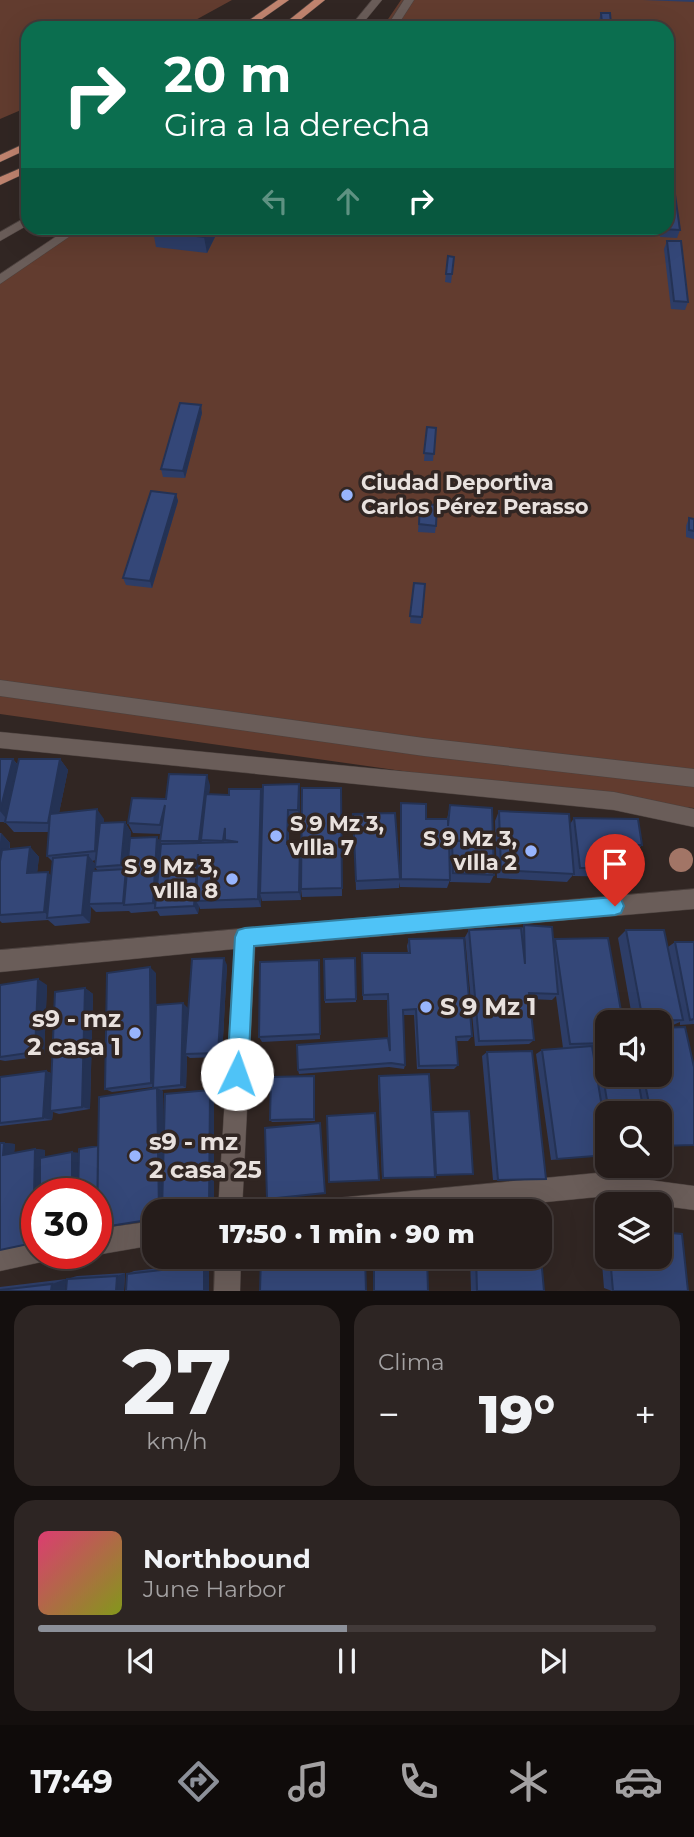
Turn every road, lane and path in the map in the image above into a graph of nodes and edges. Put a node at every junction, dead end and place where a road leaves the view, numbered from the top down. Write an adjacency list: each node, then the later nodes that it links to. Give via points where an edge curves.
1 (284, 0): 5 (main road)
2 (320, 0): 6 (main road)
3 (377, 0): 7 (street)
4 (409, 0): 8 (street)
5 (253, 21)
6 (293, 21)
7 (360, 21)
8 (396, 21)
9 (21, 148): 10 (main road)
10 (0, 159)
11 (21, 172): 12 (main road)
12 (0, 182)
13 (21, 224): 15 (street)
14 (66, 235): 16 (street)
15 (0, 237)
16 (0, 280)
17 (0, 688): 19 (street, via 424,747)
18 (0, 740): 20 (street, via 614,801)
19 (694, 778)
20 (694, 818)
21 (694, 899): 22 (street)
22 (245, 937): 23 (street); 25 (street)
23 (0, 961)
24 (694, 1198): 26 (street, via 597,1185)
25 (231, 1199)
26 (452, 1199)
27 (142, 1235): 28 (street)
28 (112, 1240)
29 (21, 1255): 30 (street)
30 (0, 1258)
31 (228, 1269): 32 (street)
32 (227, 1291)

